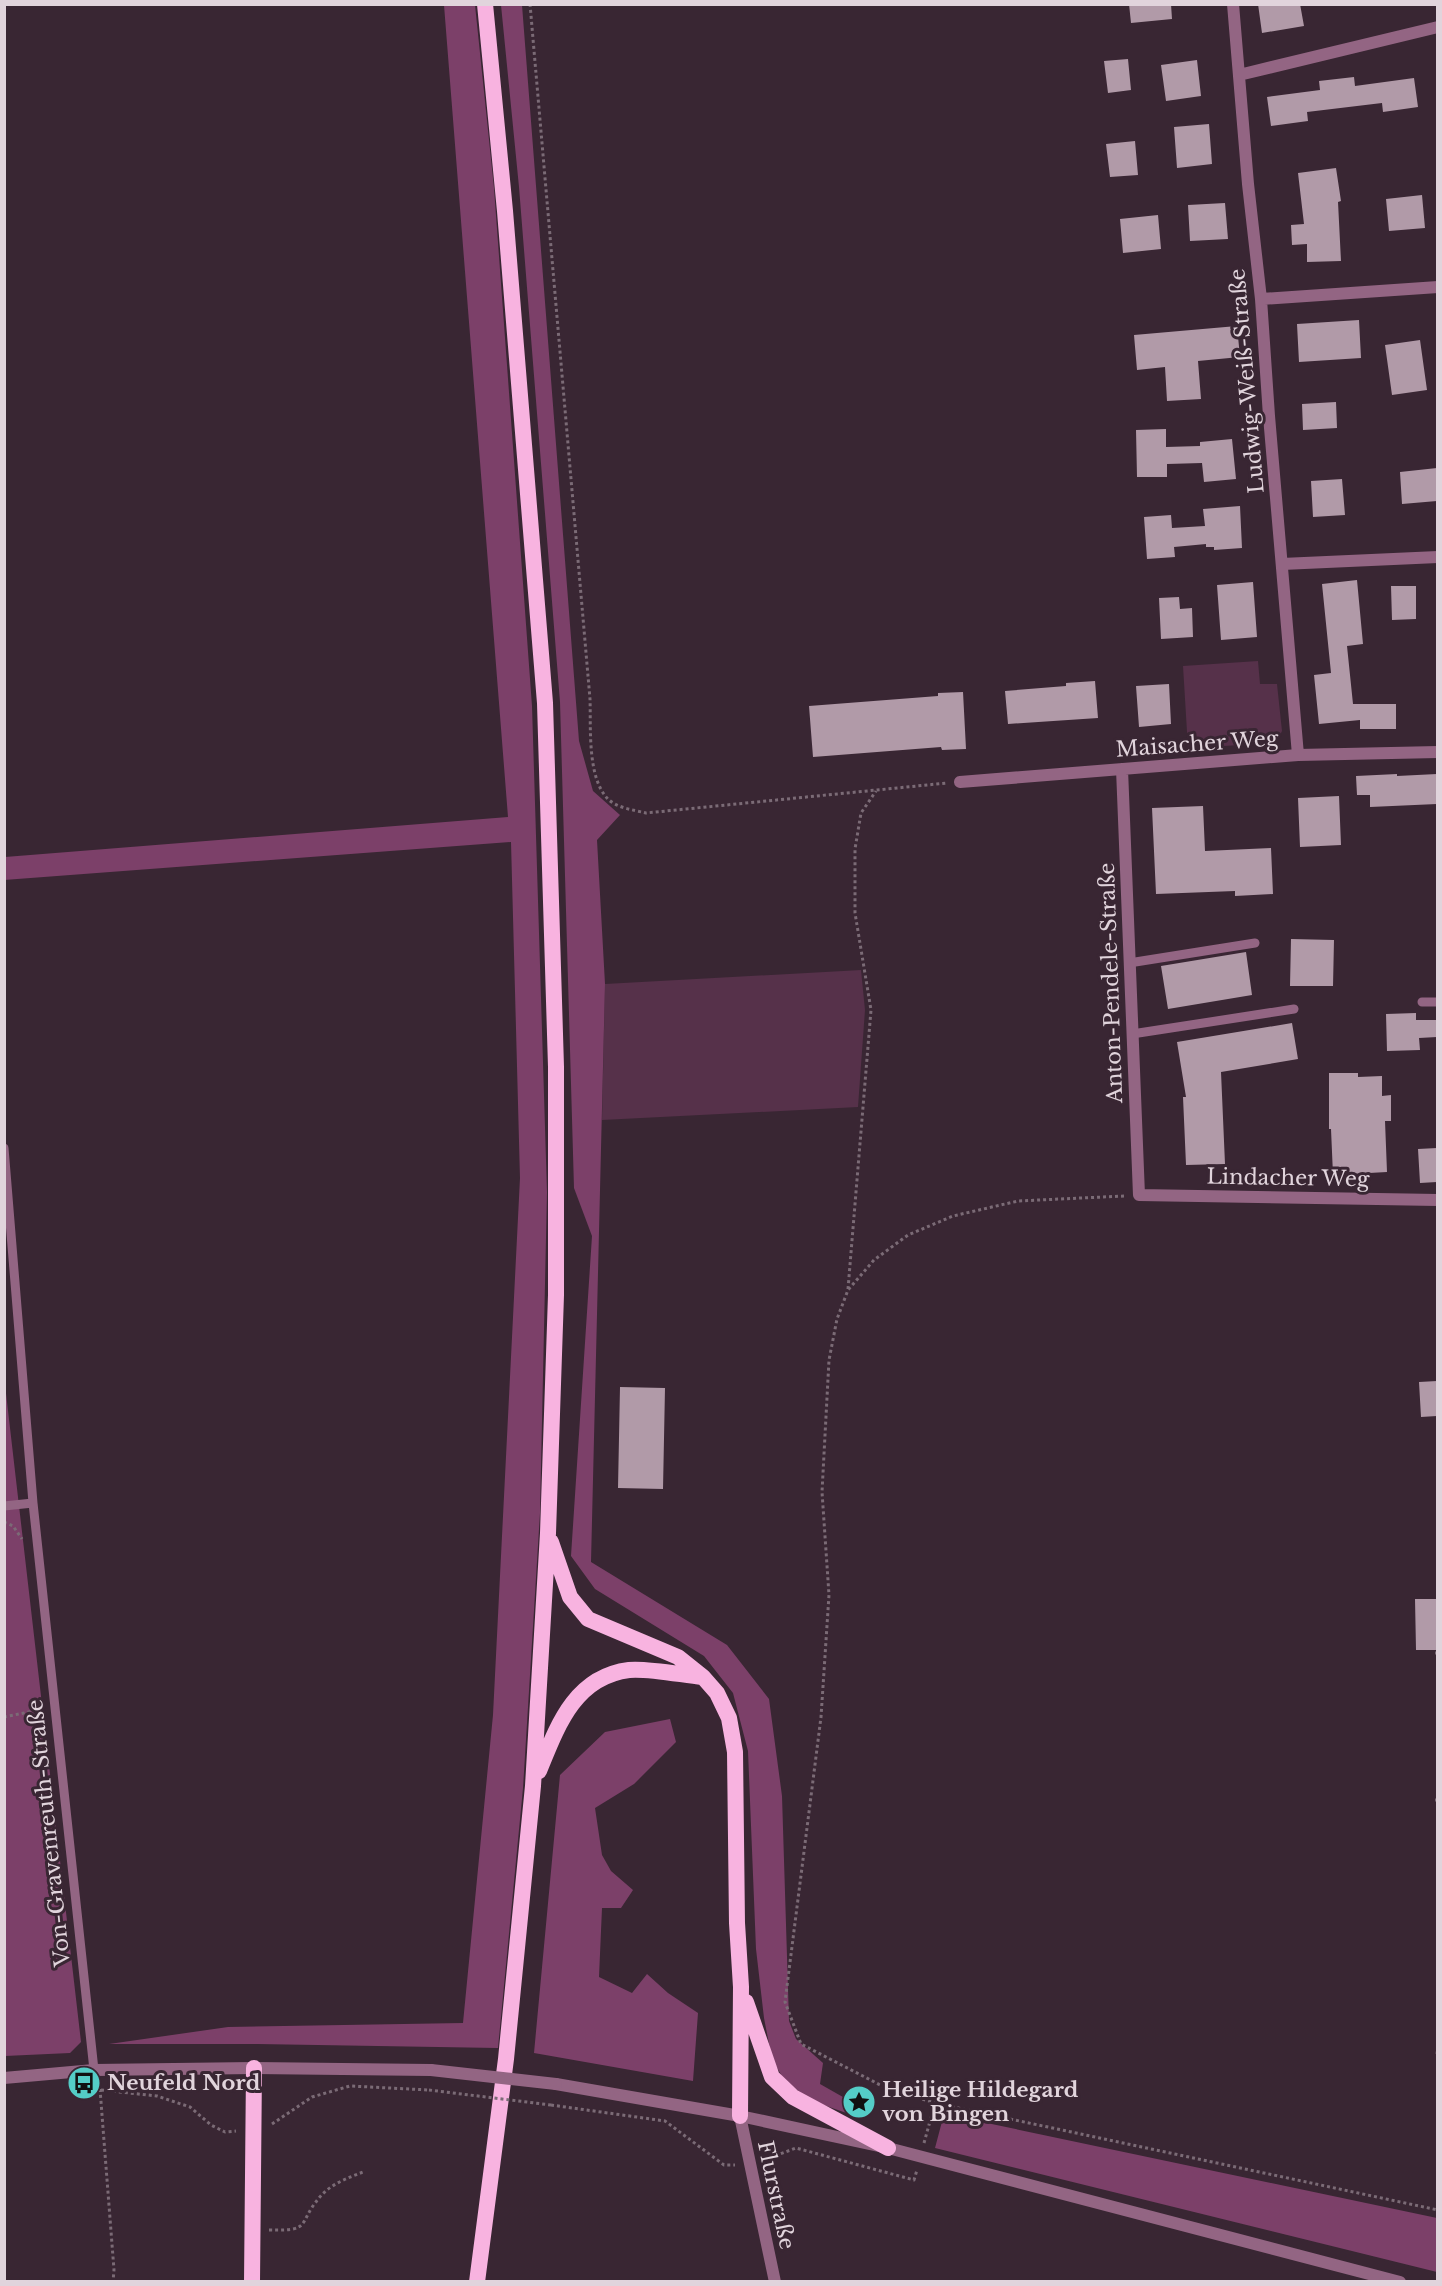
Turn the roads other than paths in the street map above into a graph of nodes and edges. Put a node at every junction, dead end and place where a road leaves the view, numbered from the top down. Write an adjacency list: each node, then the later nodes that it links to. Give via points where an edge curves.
1 (485, 4): 24 (highway, via 544,703 556,1067 555,1352)
2 (1233, 4): 4 (street, Ludwig-Weiß-Straße)
3 (1437, 27): 4 (street)
4 (1239, 75): 6 (street, Ludwig-Weiß-Straße)
5 (1437, 287): 6 (street)
6 (1261, 299): 8 (street, Ludwig-Weiß-Straße)
7 (1437, 557): 8 (street)
8 (1282, 564): 10 (street, Ludwig-Weiß-Straße)
9 (1437, 752): 10 (street, Maisacher Weg)
10 (1298, 755): 11 (street, Maisacher Weg)
11 (1122, 769): 12 (street, Maisacher Weg); 14 (street, Anton-Pendele-Straße)
12 (960, 782)
13 (1255, 943): 14 (lane)
14 (1129, 963): 18 (street, Anton-Pendele-Straße)
15 (1422, 1002): 16 (lane)
16 (1437, 1002)
17 (1294, 1009): 18 (lane)
18 (1132, 1034): 20 (street, Anton-Pendele-Straße)
19 (4, 1148): 22 (lane, Von-Gravenreuth-Straße)
20 (1139, 1195): 21 (street, Lindacher Weg)
21 (1437, 1200)
22 (33, 1503): 23 (lane); 29 (lane, Von-Gravenreuth-Straße)
23 (4, 1506)
24 (548, 1533): 25 (highway, via 570,1597 588,1619 678,1657); 26 (highway)
25 (703, 1677): 26 (highway, via 629,1670 597,1679 570,1705); 27 (highway, via 717,1693 729,1718 735,1752)
26 (534, 1786): 34 (highway, via 506,2060)
27 (741, 1987): 31 (highway); 32 (highway, via 772,2077 793,2097)
28 (254, 2068): 29 (street); 31 (street, bridge, via 431,2070 556,2084); 33 (highway)
29 (94, 2070): 30 (street)
30 (4, 2078)
31 (740, 2116): 32 (street); 35 (street, Flurstraße)
32 (888, 2148): 36 (street)
33 (252, 2282)
34 (477, 2282)
35 (775, 2282)
36 (1400, 2282)

